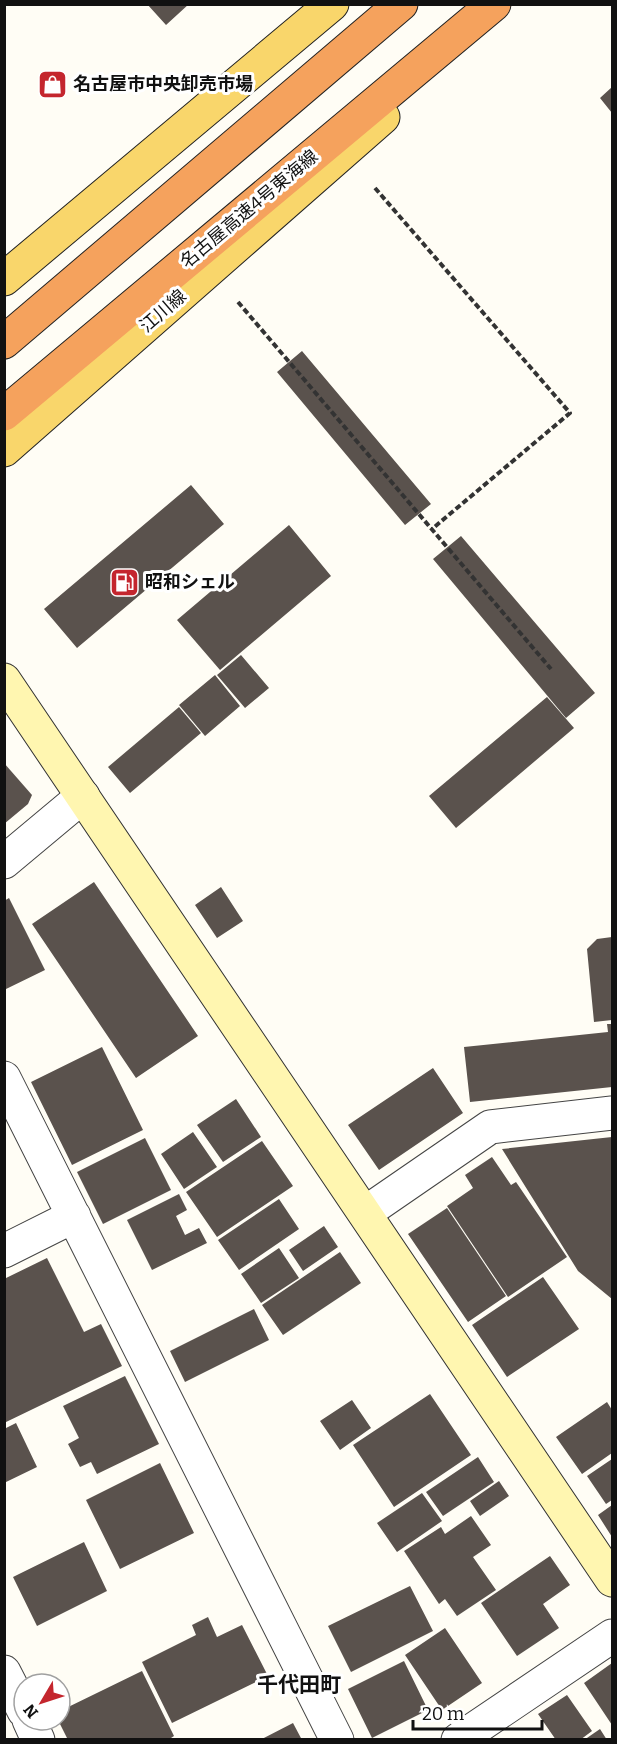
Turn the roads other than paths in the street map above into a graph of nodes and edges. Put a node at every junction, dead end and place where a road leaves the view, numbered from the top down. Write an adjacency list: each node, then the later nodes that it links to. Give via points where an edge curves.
1 (332, 4): 5 (main road)
2 (401, 4): 6 (highway)
3 (494, 4): 7 (highway, 名古屋高速4号東海線)
4 (511, 4): 8 (main road, 江川線)
5 (4, 279)
6 (4, 342)
7 (4, 414)
8 (4, 450)
9 (4, 680): 10 (street)
10 (82, 796): 11 (street); 14 (street)
11 (4, 861)
12 (4, 1077): 15 (street)
13 (612, 1113): 14 (street, via 490,1127)
14 (365, 1213): 17 (street)
15 (74, 1216): 16 (street); 21 (street)
16 (4, 1251)
17 (612, 1580)
18 (612, 1636): 22 (street)
19 (4, 1672): 20 (street)
20 (12, 1688)
21 (337, 1740)
22 (459, 1740)

